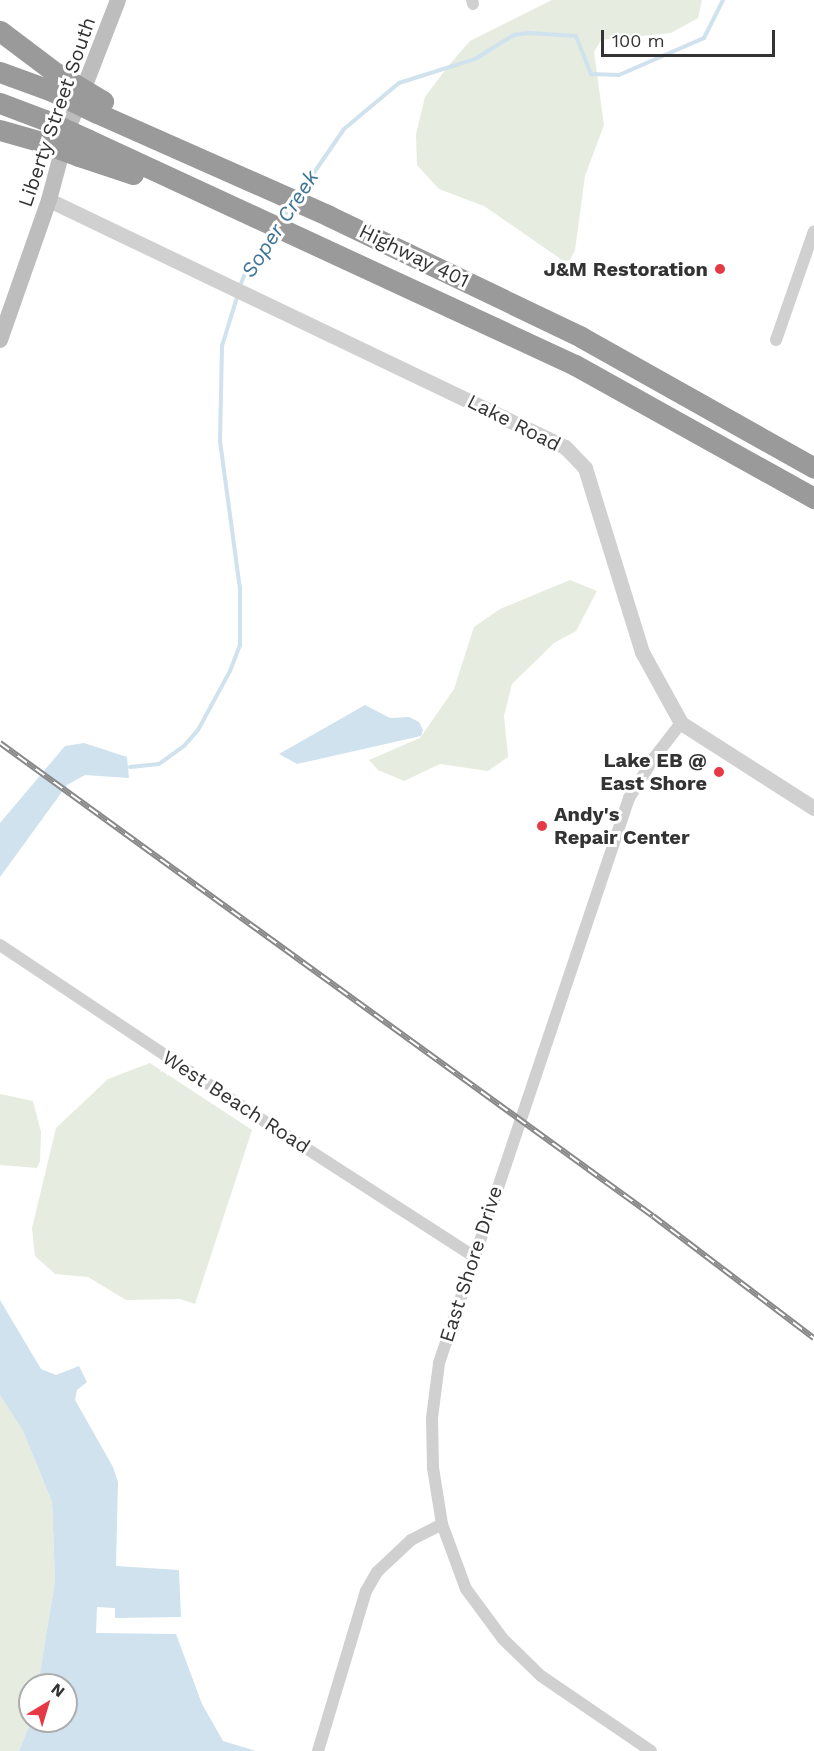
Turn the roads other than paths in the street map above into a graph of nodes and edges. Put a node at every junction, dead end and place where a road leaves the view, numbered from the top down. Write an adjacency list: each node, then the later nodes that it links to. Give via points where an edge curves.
1 (118, 0): 8 (main road, Liberty Street South, via 68,129)
2 (0, 32): 4 (highway)
3 (0, 72): 4 (highway)
4 (54, 82): 12 (highway, Highway 401, bridge, via 100,107 246,169 279,193 581,337)
5 (0, 103): 7 (highway, bridge, via 45,120)
6 (0, 130): 7 (highway, bridge)
7 (84, 148): 13 (highway, Highway 401, via 239,210 575,365)
8 (48, 201): 10 (main road, Liberty Street South); 14 (street, Lake Road, via 565,447 585,468 642,652)
9 (814, 231): 11 (street)
10 (0, 340)
11 (776, 340)
12 (814, 468)
13 (814, 498)
14 (681, 723): 15 (street, Lake Road); 17 (street, East Shore Drive, via 629,798)
15 (814, 808)
16 (0, 945): 17 (street, West Beach Road)
17 (473, 1256): 18 (street, East Shore Drive, via 439,1363 432,1418 433,1468)
18 (442, 1524): 19 (street, via 411,1540 371,1581); 20 (street, East Shore Drive, via 466,1589 503,1639 541,1676)
19 (318, 1751)
20 (651, 1751)

